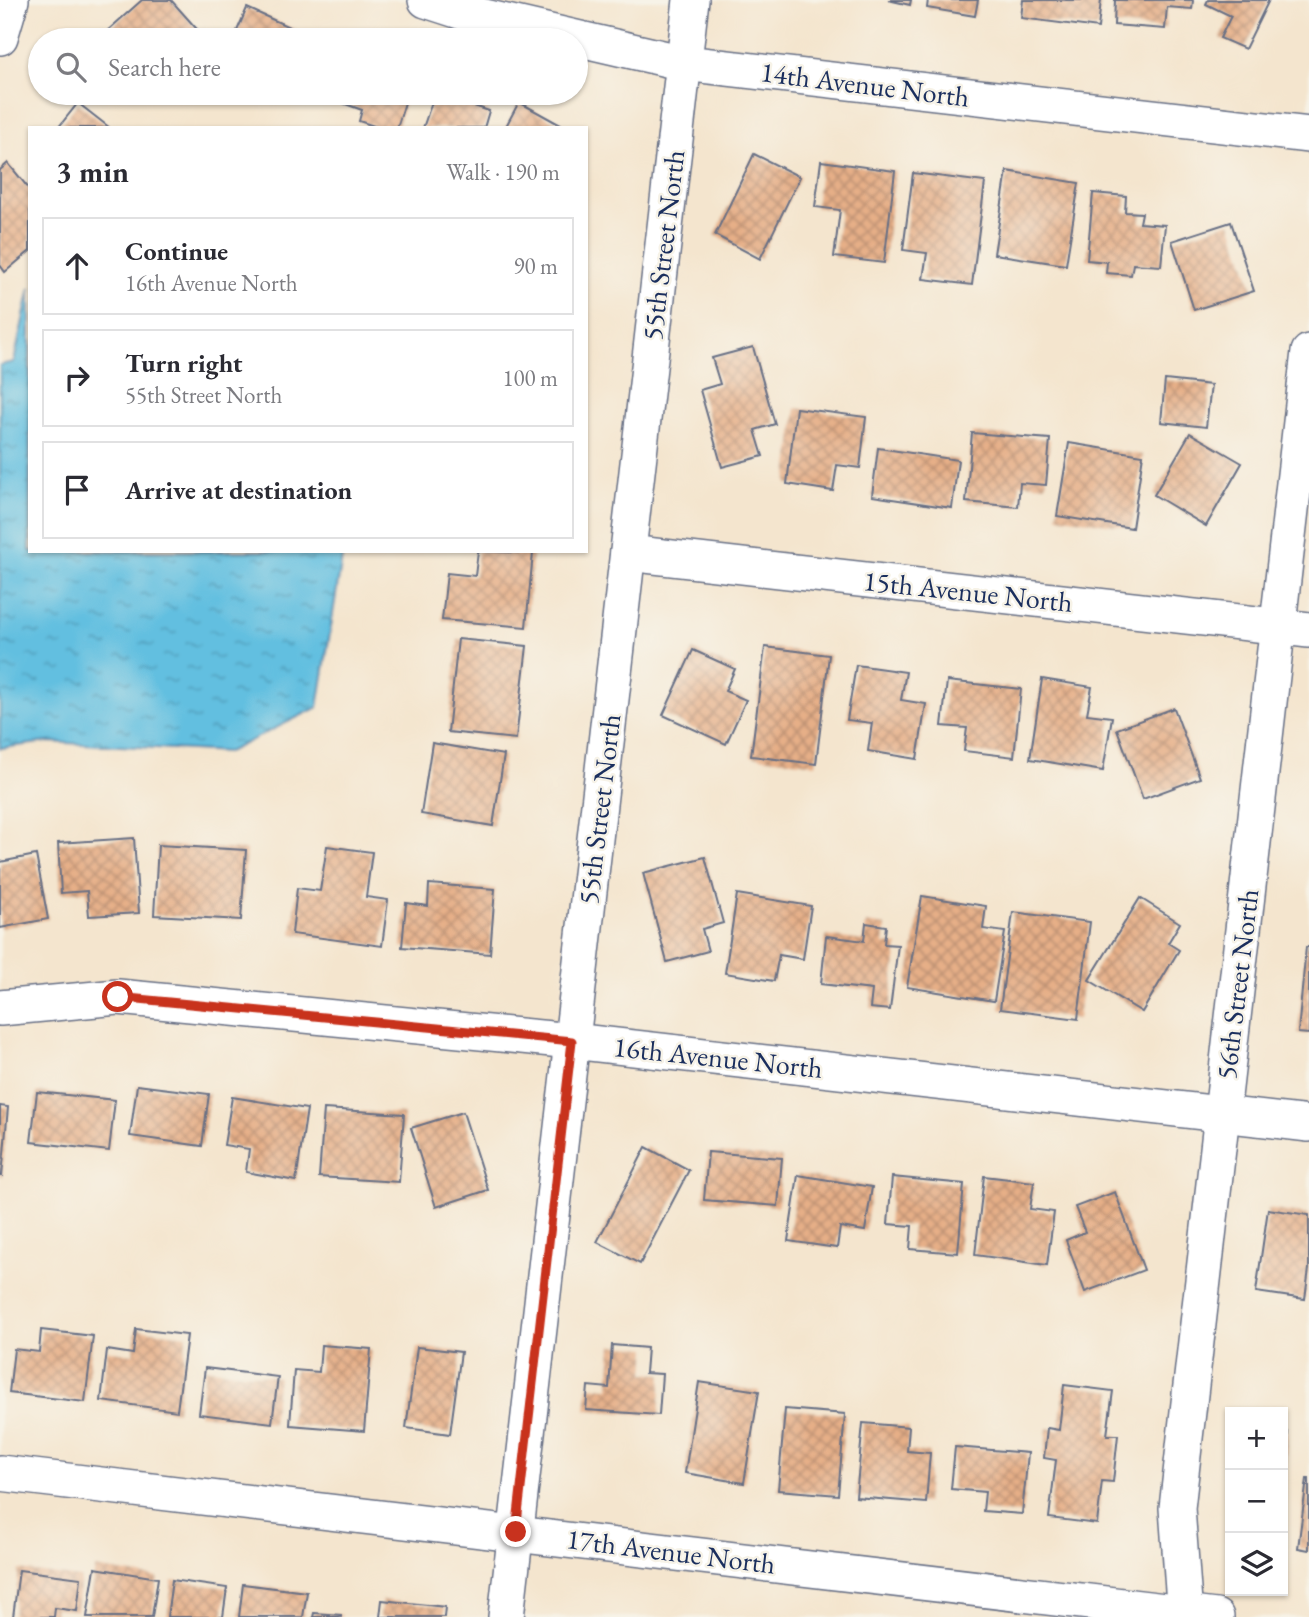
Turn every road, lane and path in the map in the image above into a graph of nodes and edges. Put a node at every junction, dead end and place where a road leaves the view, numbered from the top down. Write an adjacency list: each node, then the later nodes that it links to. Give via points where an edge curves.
1 (11, 0): 5 (street)
2 (426, 0): 4 (street, 14th Avenue North)
3 (691, 0): 7 (street, 55th Street North)
4 (532, 28)
5 (0, 37)
6 (588, 41): 7 (street, 14th Avenue North)
7 (684, 63): 8 (street, 14th Avenue North); 10 (street, 55th Street North)
8 (1309, 135)
9 (1309, 352): 11 (street, 56th Street North)
10 (628, 553): 11 (street, 15th Avenue North); 13 (street, 55th Street North)
11 (1294, 628): 14 (street, 56th Street North)
12 (0, 1008): 13 (street, 16th Avenue North, via 118,997)
13 (572, 1041): 14 (street, 16th Avenue North); 17 (street, 55th Street North)
14 (1221, 1114): 15 (street, 16th Avenue North); 18 (street, 56th Street North, via 1177,1508)
15 (1309, 1125)
16 (0, 1473): 17 (street, 17th Avenue North)
17 (516, 1532): 18 (street, 17th Avenue North); 19 (street, 55th Street North)
18 (1195, 1616)
19 (506, 1617)

